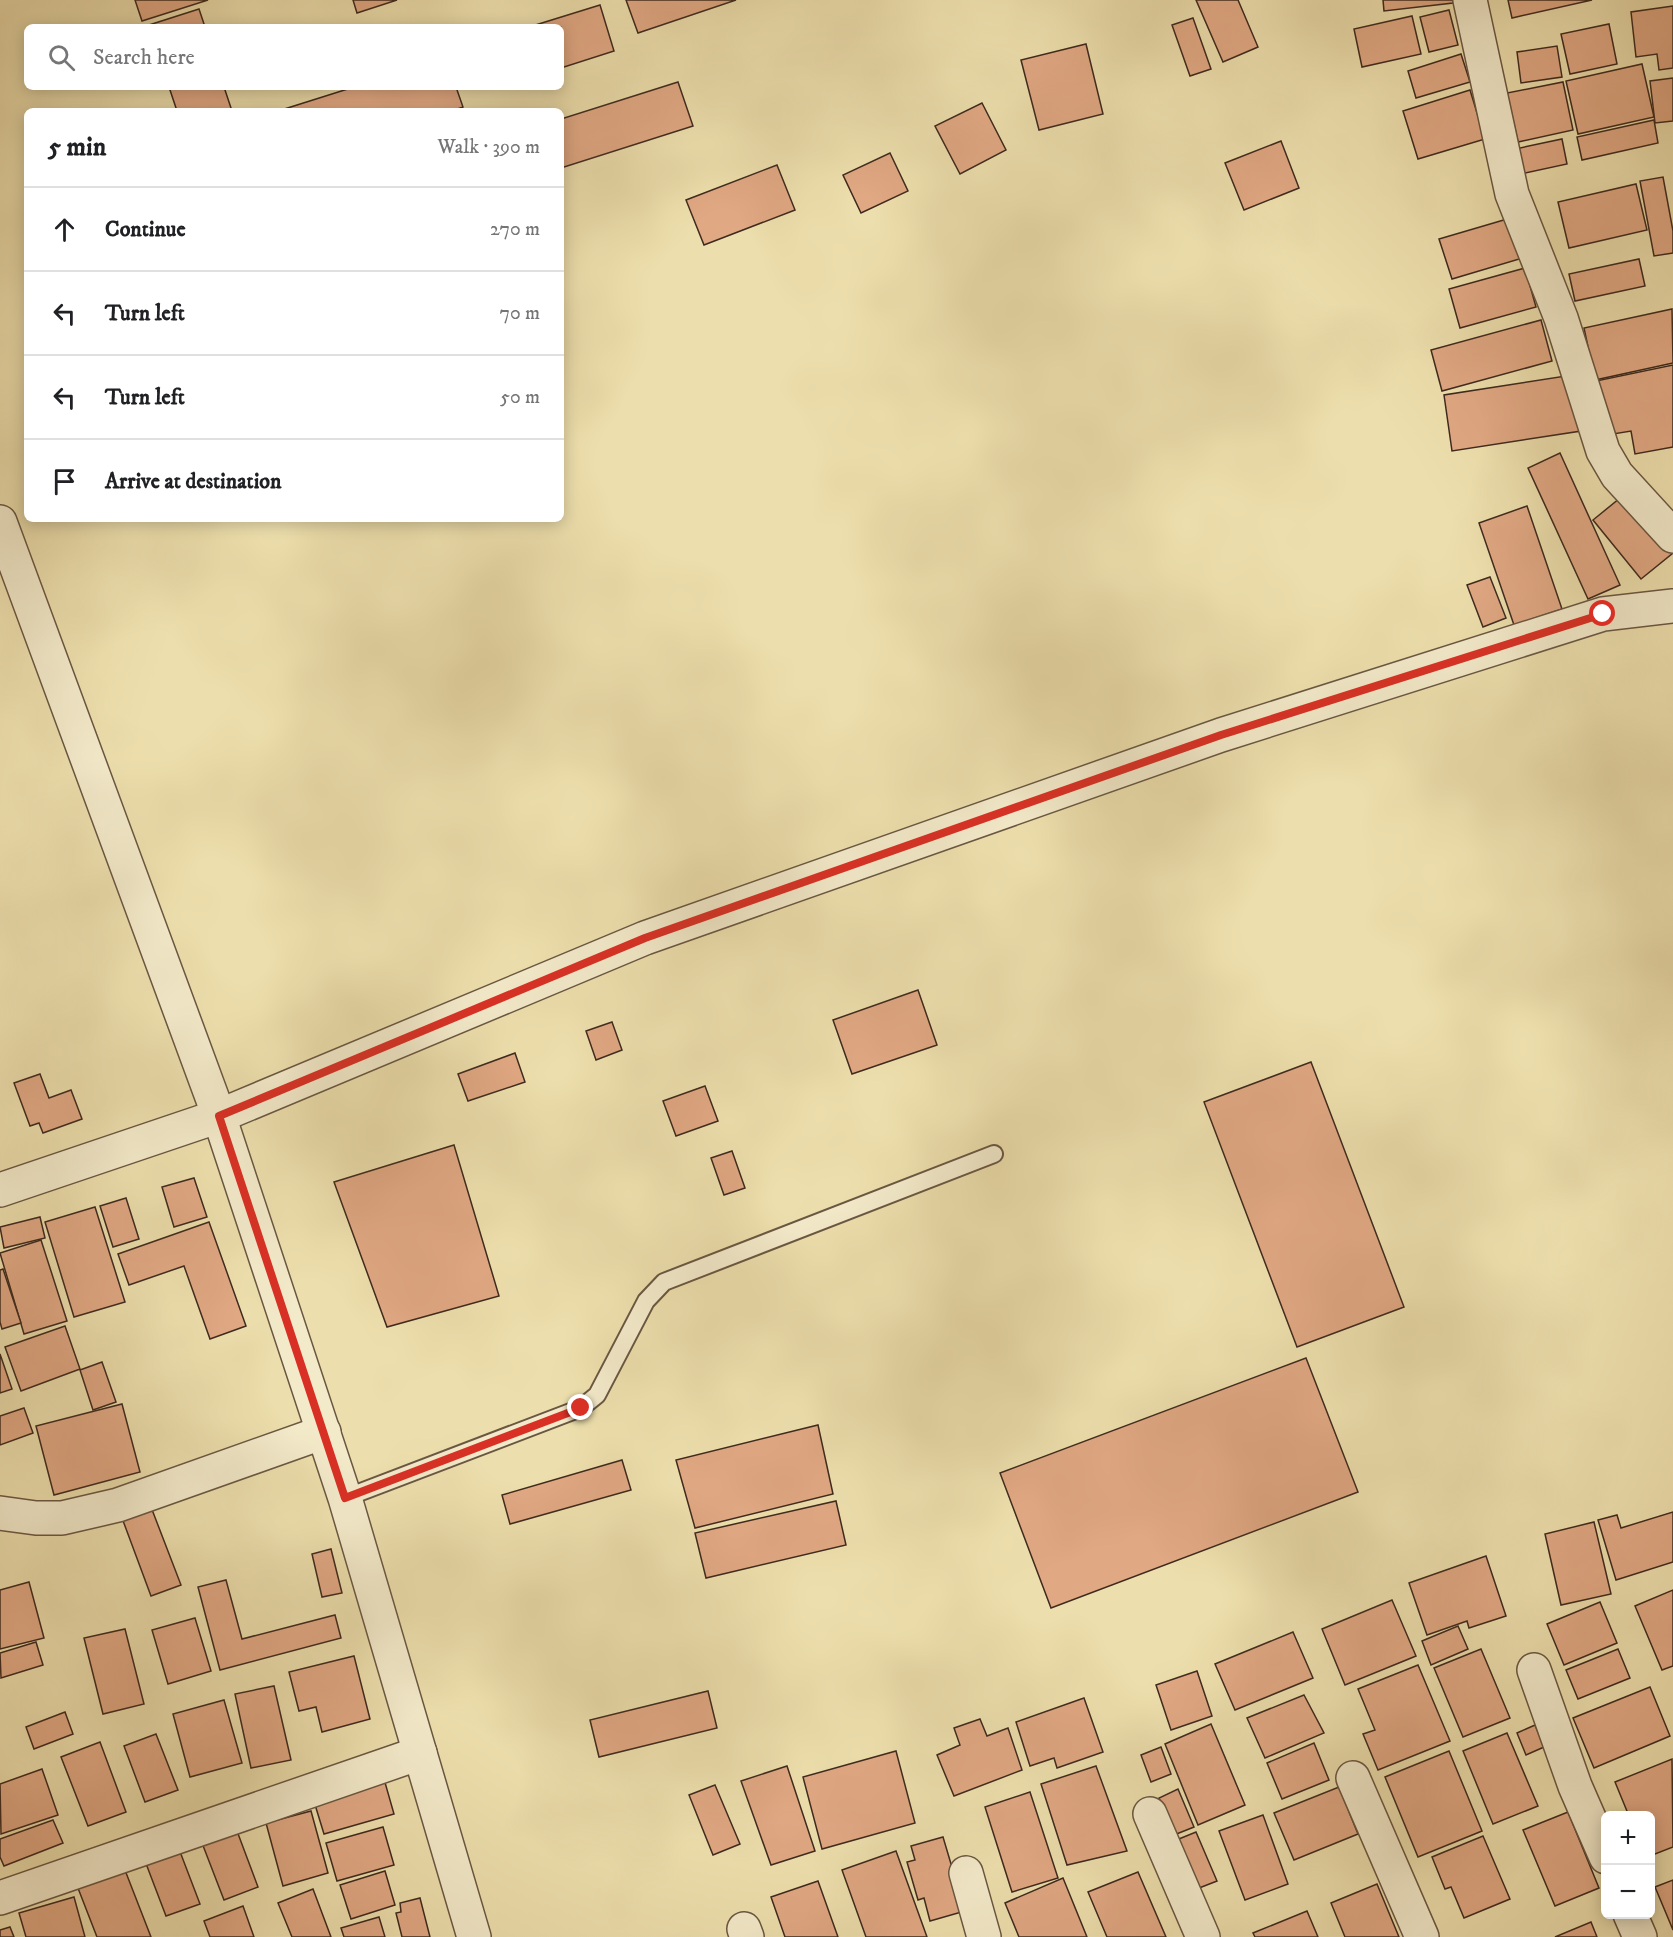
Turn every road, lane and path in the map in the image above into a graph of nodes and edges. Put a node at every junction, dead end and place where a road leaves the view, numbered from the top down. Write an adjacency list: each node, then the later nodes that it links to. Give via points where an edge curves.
1 (1470, 0): 3 (street, via 1512,194 1561,318 1603,451 1617,475)
2 (0, 522): 4 (street)
3 (1673, 536)
4 (8, 572): 6 (street)
5 (1673, 606): 6 (street, via 1603,614 1210,739 645,938)
6 (219, 1116): 8 (street); 9 (street)
7 (994, 1154): 10 (lane, via 664,1282 646,1301 597,1395 581,1408)
8 (0, 1190)
9 (324, 1432): 10 (street); 11 (street, via 118,1505 62,1518)
10 (345, 1498): 13 (street)
11 (0, 1513)
12 (1534, 1670): 16 (street)
13 (420, 1754): 18 (street); 20 (street)
14 (1353, 1778): 23 (street)
15 (1150, 1814): 22 (street)
16 (1601, 1848)
17 (966, 1873): 21 (street)
18 (0, 1898)
19 (1632, 1919): 24 (street)
20 (474, 1937)
21 (984, 1937)
22 (1203, 1937)
23 (1422, 1937)
24 (1640, 1937)

